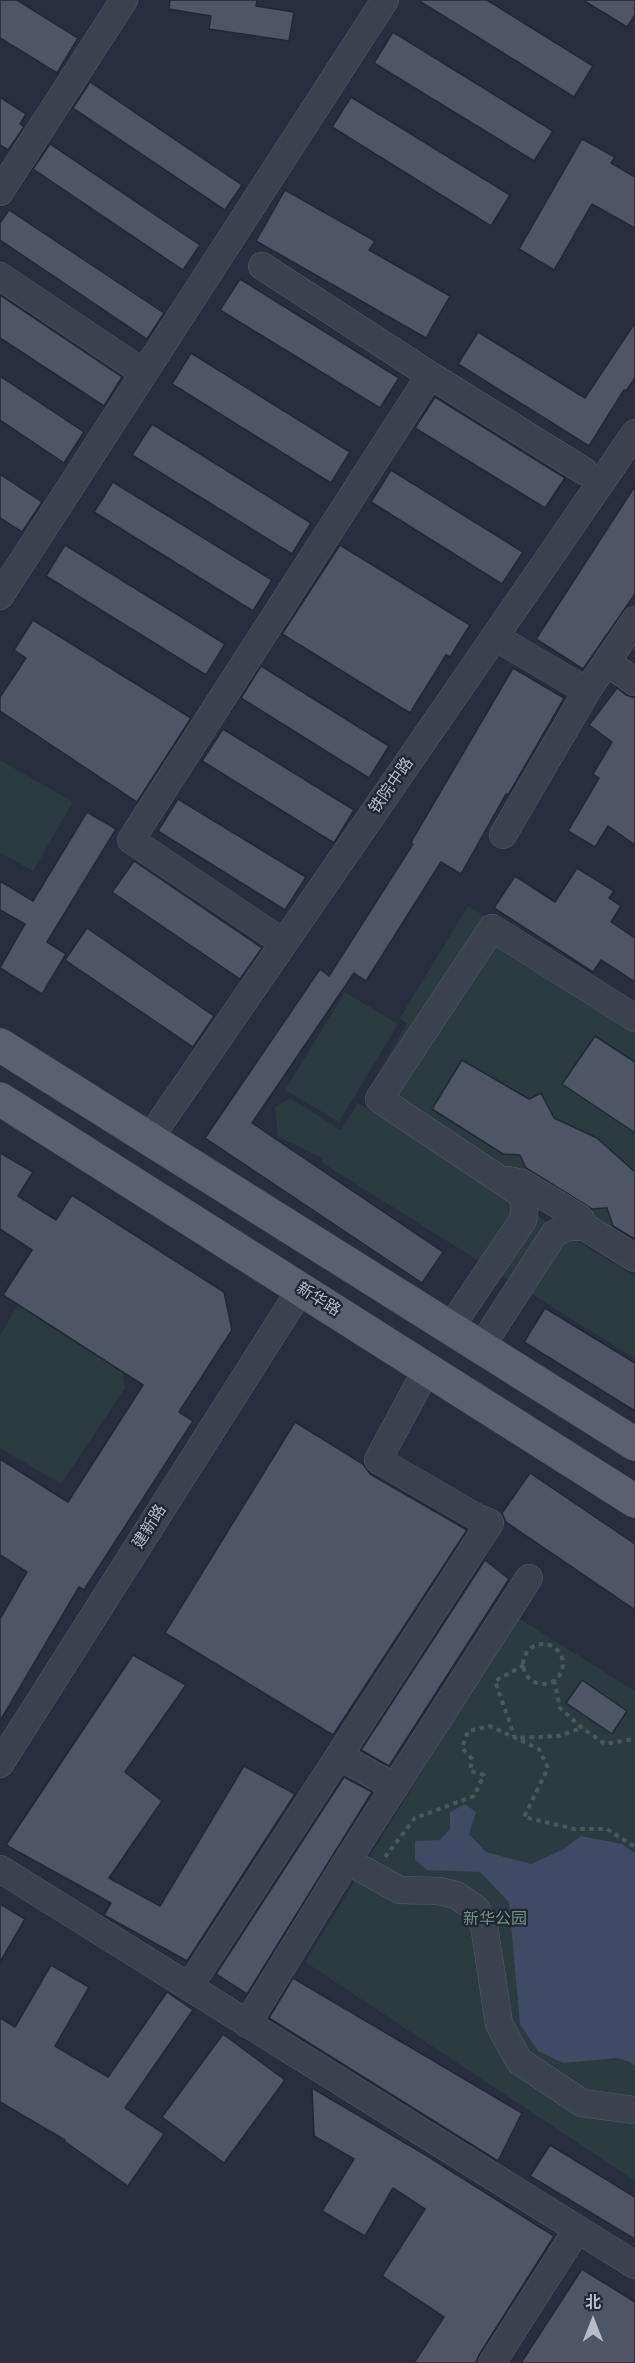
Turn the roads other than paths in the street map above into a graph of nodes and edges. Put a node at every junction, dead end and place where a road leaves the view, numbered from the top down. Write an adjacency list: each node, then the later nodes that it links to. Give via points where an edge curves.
1 (124, 0): 3 (street)
2 (385, 0): 6 (street)
3 (0, 192)
4 (262, 266): 7 (street)
5 (0, 276): 6 (street)
6 (144, 373): 10 (street)
7 (430, 375): 9 (street); 17 (street, via 131,840)
8 (635, 434): 12 (street, 铁院中路)
9 (584, 471)
10 (0, 596)
11 (635, 620): 13 (street)
12 (495, 637): 15 (street); 17 (street, 铁院中路)
13 (607, 662): 14 (street); 15 (street)
14 (635, 682)
15 (586, 692): 16 (street)
16 (503, 835)
17 (284, 943): 21 (street, 铁院中路)
18 (635, 1018): 22 (street, via 492,928 379,1099)
19 (0, 1045): 21 (main road)
20 (0, 1099): 25 (main road, 新华路)
21 (149, 1139): 26 (main road)
22 (498, 1178): 23 (street, via 522,1183 580,1218); 26 (street, via 520,1192 525,1204 523,1220)
23 (585, 1227): 24 (street); 27 (street, via 567,1227 554,1234)
24 (635, 1258)
25 (301, 1289): 28 (main road, 新华路); 33 (street, 建新路)
26 (450, 1328): 27 (main road)
27 (481, 1347): 29 (main road)
28 (427, 1369): 30 (main road, 新华路); 32 (street, via 378,1460 490,1523)
29 (635, 1444)
30 (635, 1501)
31 (530, 1578): 34 (street)
32 (339, 1756): 34 (street); 37 (street)
33 (0, 1764)
34 (395, 1787): 35 (street)
35 (347, 1861): 38 (street); 39 (street, via 400,1890 456,1895 476,1909 484,1924 499,2024 519,2061 582,2103)
36 (0, 1869): 37 (street)
37 (189, 1987): 38 (street)
38 (247, 2024): 40 (street)
39 (635, 2110)
40 (577, 2230): 41 (street); 42 (street)
41 (635, 2265)
42 (492, 2363)

